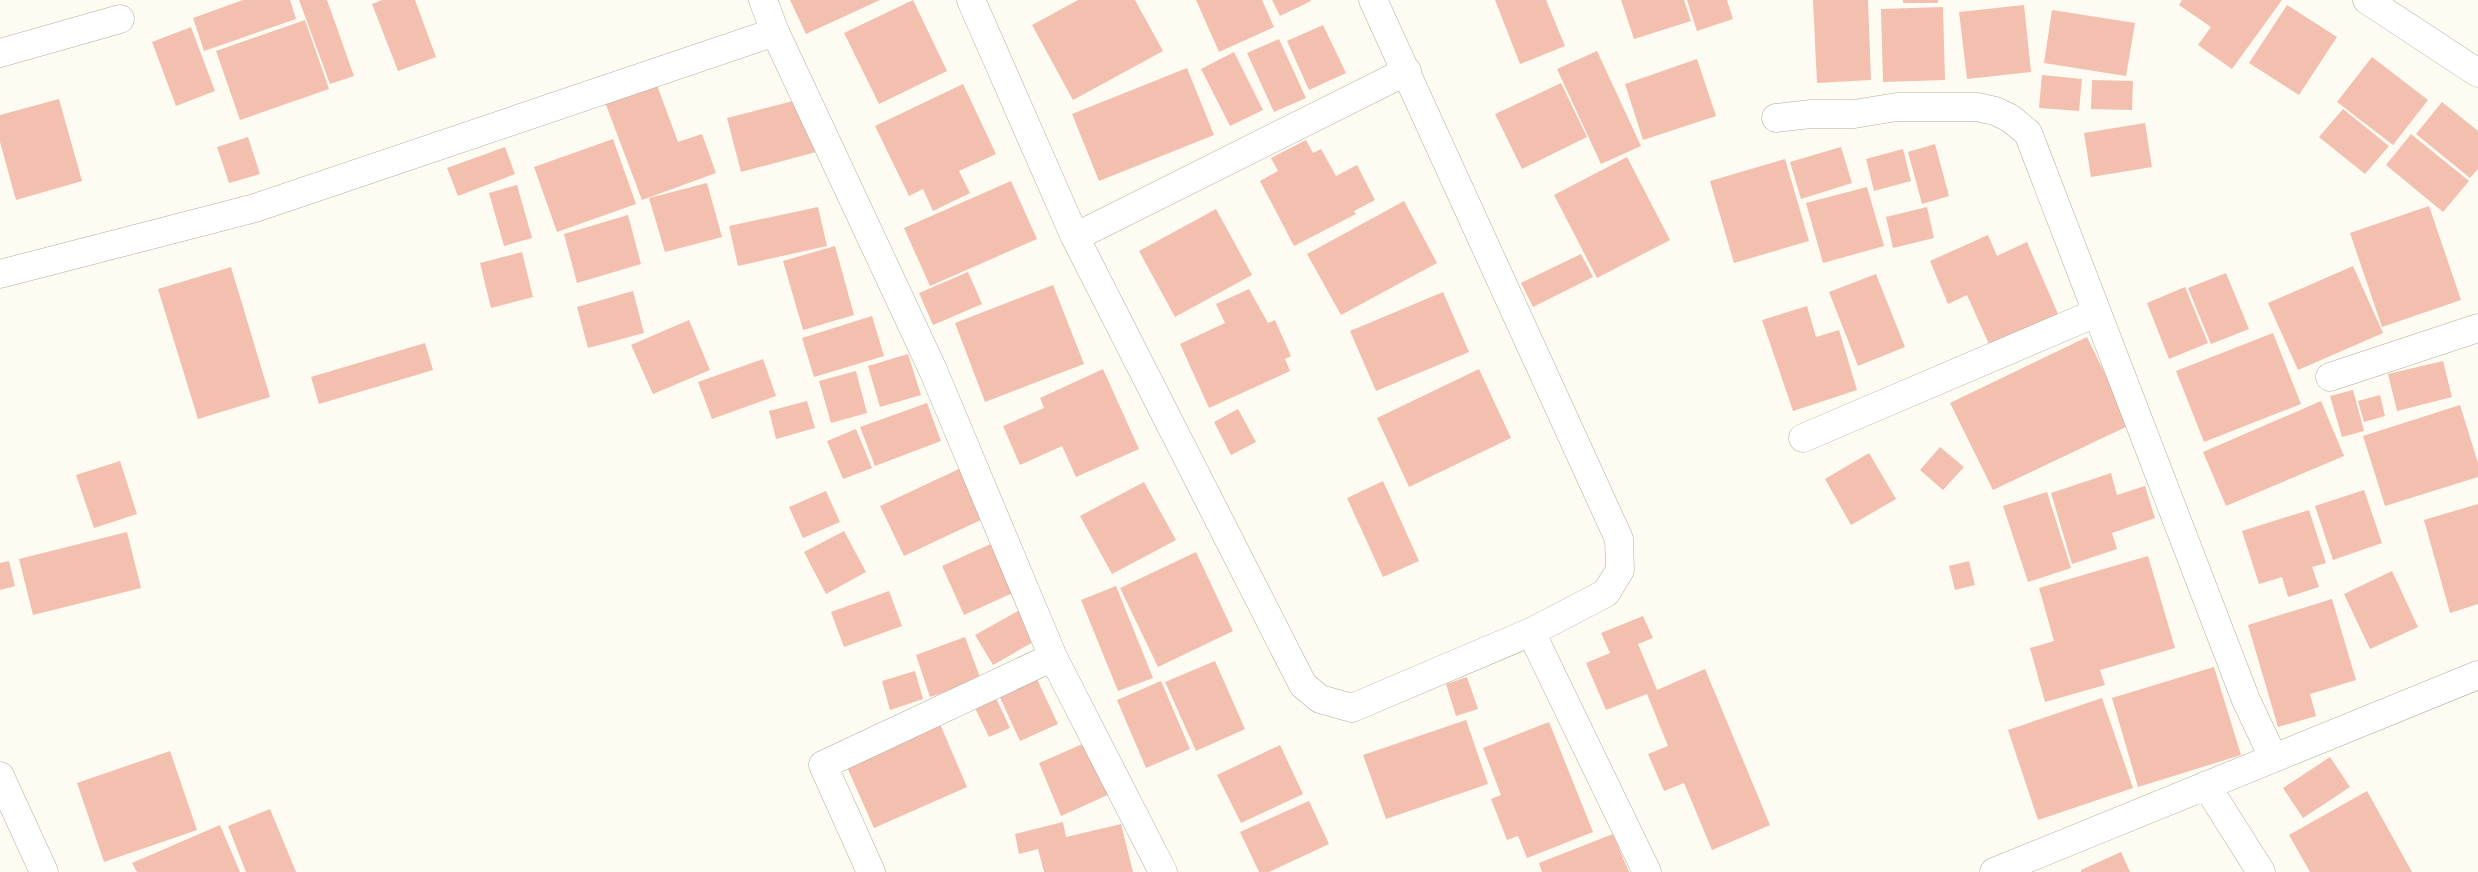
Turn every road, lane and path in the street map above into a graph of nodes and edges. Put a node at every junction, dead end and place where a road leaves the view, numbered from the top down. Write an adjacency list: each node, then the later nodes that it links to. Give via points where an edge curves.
1 (763, 0): 6 (street)
2 (971, 0): 11 (street)
3 (1373, 0): 8 (street)
4 (2367, 0): 9 (street)
5 (120, 19): 7 (street)
6 (775, 32): 12 (street, via 255,208); 18 (street, via 933,370)
7 (0, 53)
8 (1408, 71): 11 (street); 17 (street, via 1618,538 1620,570 1606,593)
9 (2478, 73)
10 (1776, 118): 13 (street, via 1854,114 1906,107 1977,107 2010,118 2028,133)
11 (1075, 237): 17 (street, via 1303,685 1320,699 1352,708)
12 (0, 274)
13 (2096, 313): 16 (street); 20 (street, via 2246,700)
14 (2478, 328): 15 (street)
15 (2330, 377)
16 (1803, 438)
17 (1531, 632): 26 (street)
18 (1054, 656): 24 (street, via 822,764); 25 (street)
19 (2478, 675): 20 (street)
20 (2273, 757): 22 (street)
21 (0, 776): 23 (street)
22 (2206, 785): 27 (street); 28 (street)
23 (44, 872)
24 (871, 872)
25 (1163, 872)
26 (1647, 872)
27 (1994, 872)
28 (2261, 872)

